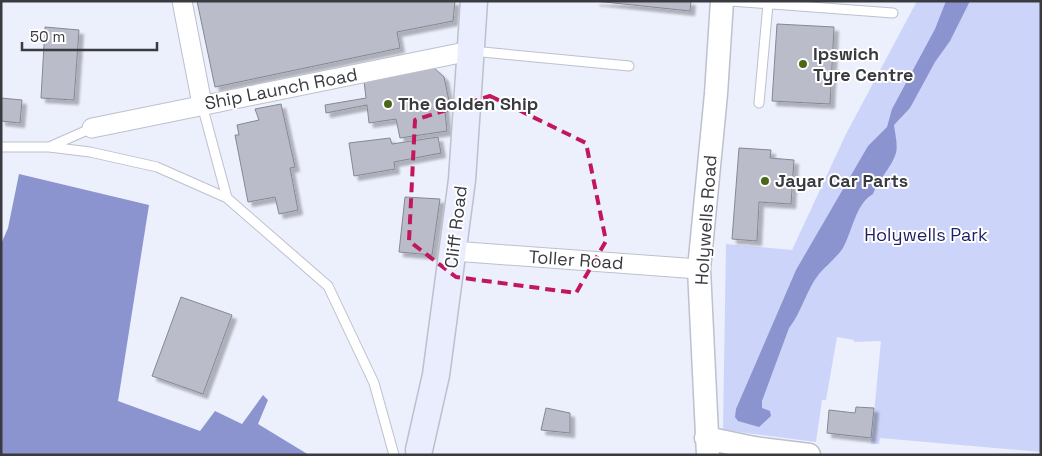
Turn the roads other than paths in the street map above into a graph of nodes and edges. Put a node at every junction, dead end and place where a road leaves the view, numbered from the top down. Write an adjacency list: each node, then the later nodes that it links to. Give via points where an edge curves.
1 (182, 1): 10 (street)
2 (474, 1): 7 (main road, Cliff Road)
3 (722, 1): 16 (street, Holywells Road)
4 (730, 1): 5 (lane)
5 (768, 4): 6 (lane); 9 (lane)
6 (893, 14)
7 (470, 50): 8 (lane); 10 (street, Ship Launch Road); 15 (main road, Cliff Road, via 462,180)
8 (629, 66)
9 (759, 103)
10 (202, 104): 11 (street, Ship Launch Road); 14 (lane)
11 (92, 128): 13 (lane)
12 (1, 147): 13 (lane)
13 (48, 147): 14 (lane, via 90,152 157,167)
14 (227, 198): 18 (lane, via 328,286)
15 (453, 250): 16 (street, Toller Road); 18 (main road, Cliff Road, via 436,374)
16 (699, 269): 17 (street, Holywells Road)
17 (707, 447): 19 (street, via 754,448)
18 (411, 453)
19 (809, 455)

